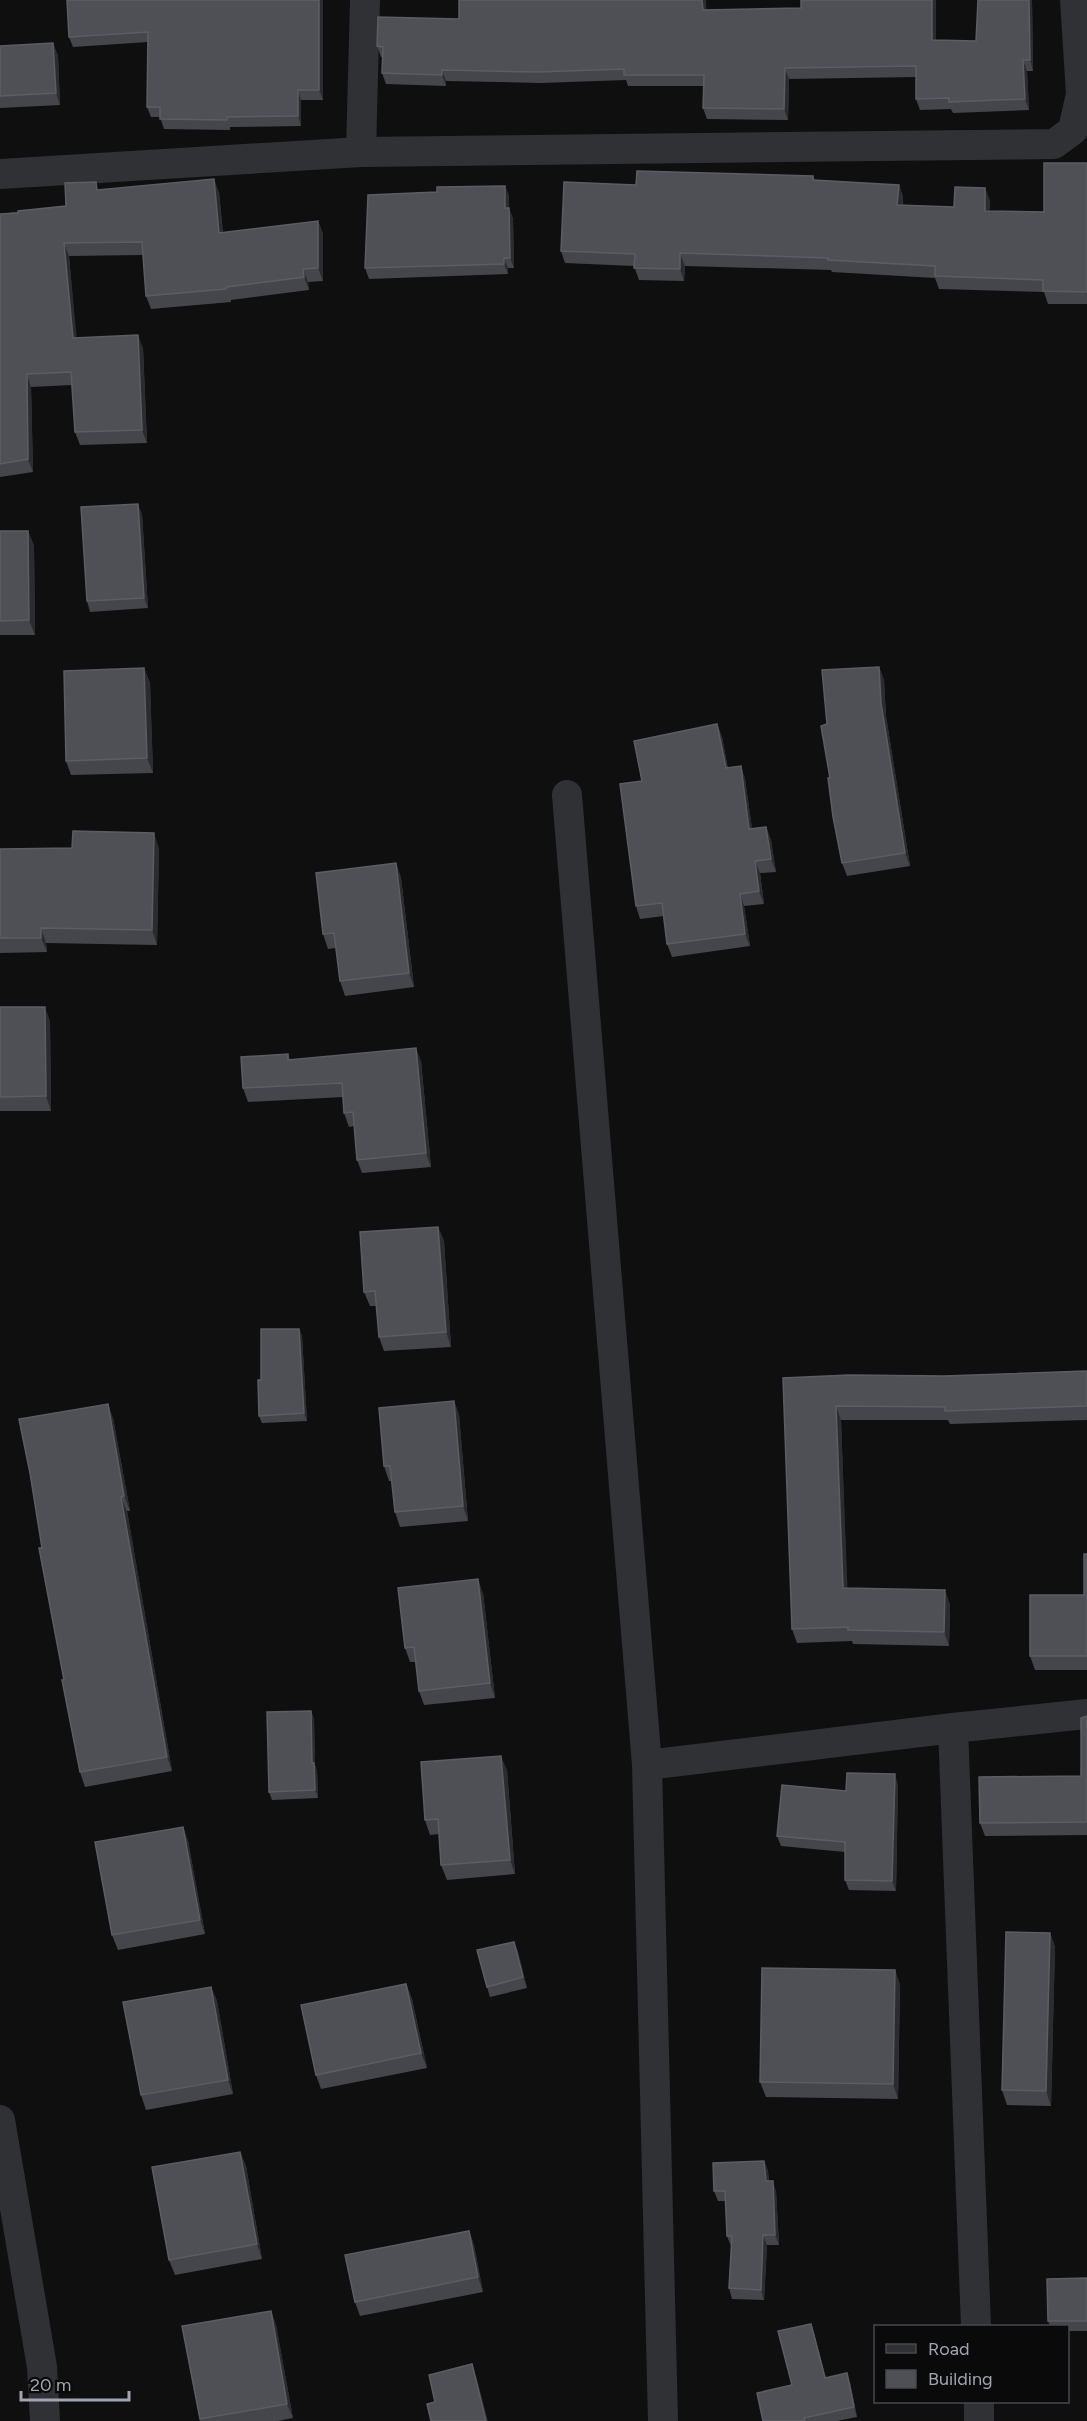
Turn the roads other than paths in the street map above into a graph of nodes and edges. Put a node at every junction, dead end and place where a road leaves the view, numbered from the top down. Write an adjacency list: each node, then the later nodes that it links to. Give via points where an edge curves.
1 (365, 0): 3 (street)
2 (1075, 0): 3 (street, via 1081,94 1073,130 1054,144)
3 (361, 152): 4 (street)
4 (0, 174)
5 (567, 795): 8 (street)
6 (1087, 1714): 7 (street)
7 (953, 1728): 8 (street); 10 (street)
8 (647, 1765): 13 (street)
9 (0, 2120): 12 (street, via 42,2367)
10 (976, 2325)
11 (979, 2403): 14 (street)
12 (45, 2421)
13 (663, 2421)
14 (979, 2421)

